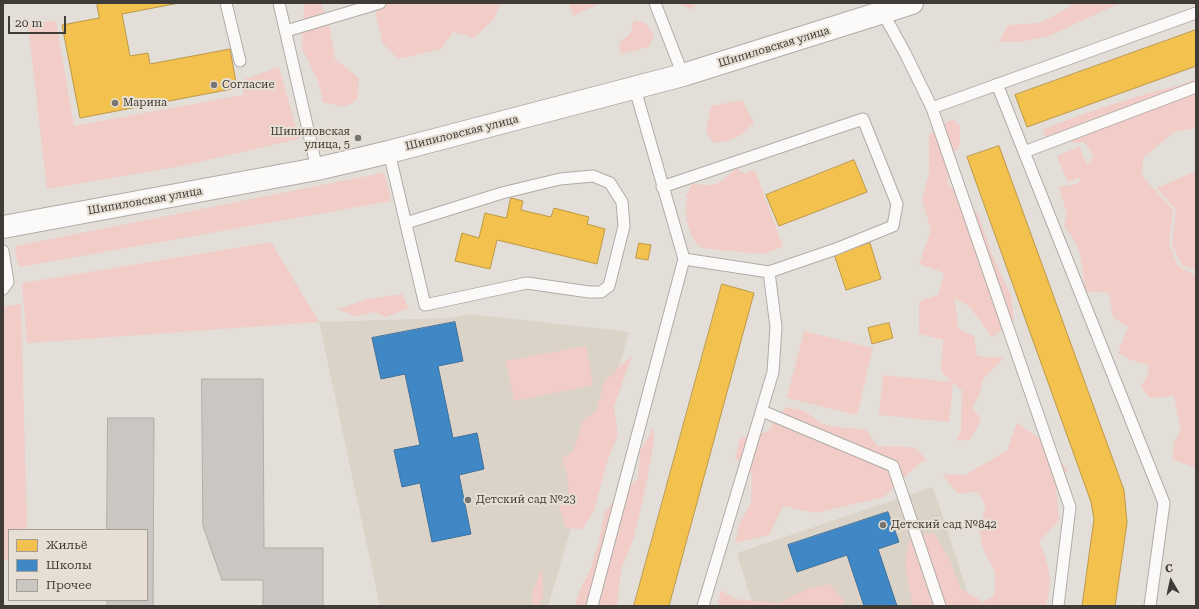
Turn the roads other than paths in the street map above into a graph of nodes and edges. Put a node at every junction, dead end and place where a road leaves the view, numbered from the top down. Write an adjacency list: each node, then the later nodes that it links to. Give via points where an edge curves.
1 (226, 3): 9 (lane)
2 (279, 3): 8 (lane)
3 (380, 3): 8 (lane)
4 (655, 3): 10 (lane)
5 (912, 3): 6 (main road, Шипиловская улица)
6 (883, 13): 10 (main road, Шипиловская улица); 14 (lane)
7 (1196, 13): 11 (lane)
8 (286, 31): 17 (lane)
9 (240, 61)
10 (682, 75): 13 (main road, Шипиловская улица)
11 (997, 84): 14 (lane); 16 (lane)
12 (1196, 88): 16 (lane)
13 (634, 89): 15 (main road, Шипиловская улица); 18 (lane)
14 (932, 108): 31 (lane, via 1070,507)
15 (389, 152): 17 (main road, Шипиловская улица); 19 (lane)
16 (1024, 152): 32 (lane, via 1164,503)
17 (317, 170): 20 (main road, Шипиловская улица)
18 (662, 186): 24 (lane); 25 (lane, via 863,118 898,204 893,226)
19 (406, 223): 21 (lane); 21 (lane, via 502,193 560,179 593,176 610,183 622,202 624,226 609,286 602,292 527,283 425,305)
20 (3, 227)
21 (412, 249): 23 (lane)
22 (3, 251): 26 (lane, via 8,282)
23 (401, 252)
24 (684, 259): 25 (lane); 28 (lane)
25 (769, 272): 27 (lane, via 776,335 774,372)
26 (3, 289)
27 (762, 411): 29 (lane); 30 (lane, via 893,466)
28 (592, 606)
29 (703, 606)
30 (940, 606)
31 (1058, 606)
32 (1150, 606)

